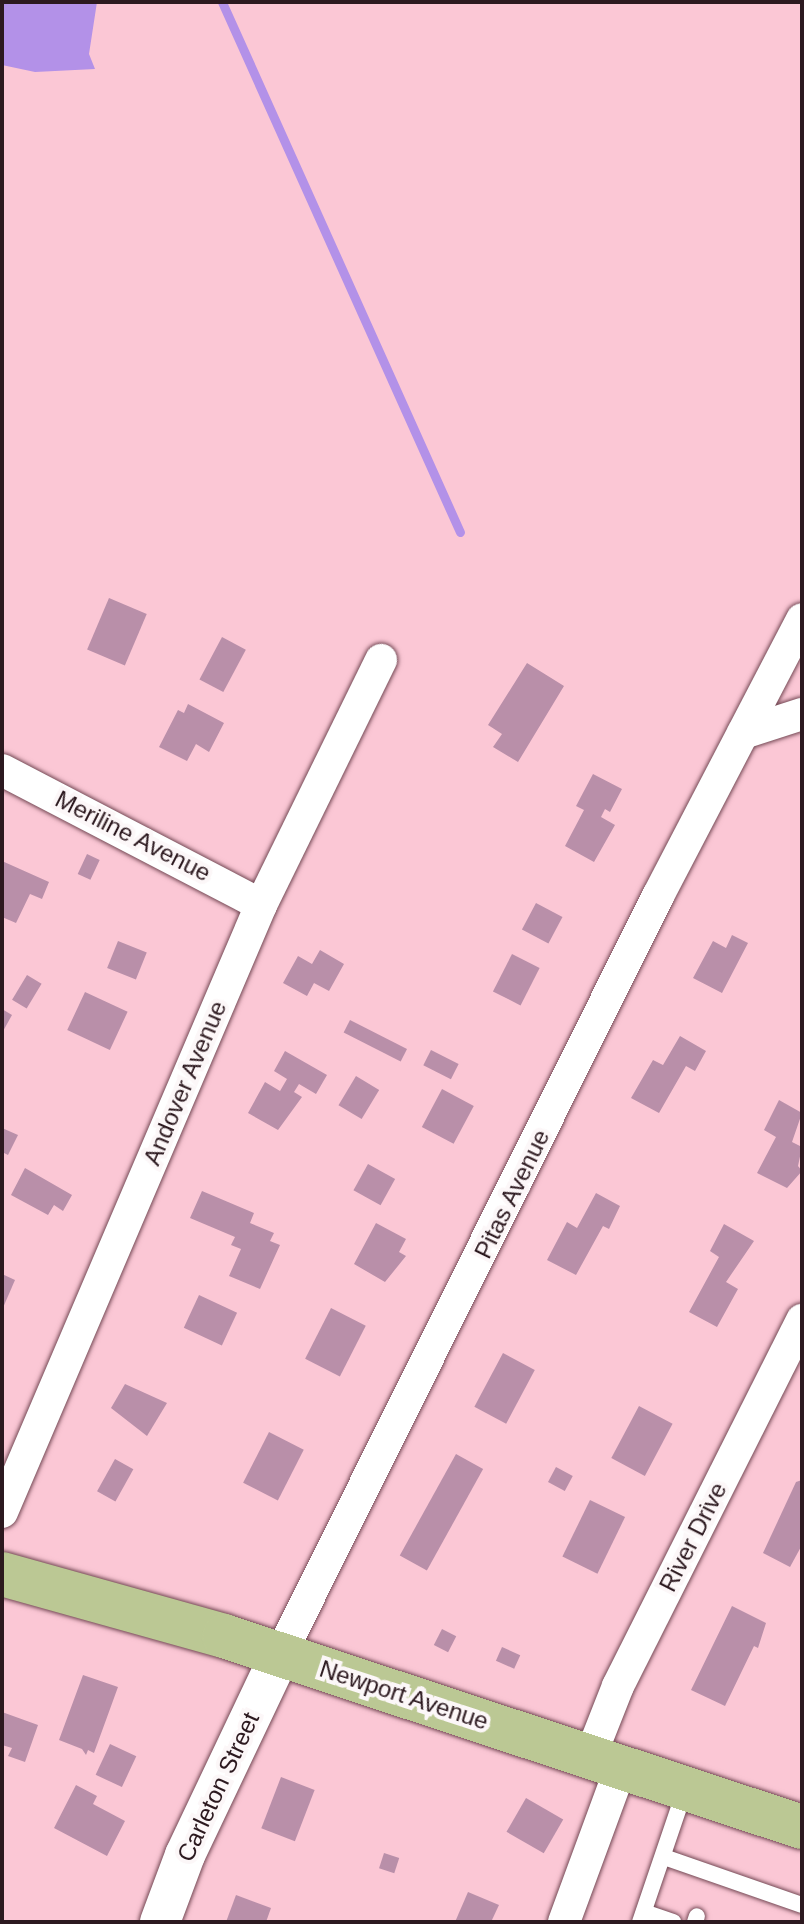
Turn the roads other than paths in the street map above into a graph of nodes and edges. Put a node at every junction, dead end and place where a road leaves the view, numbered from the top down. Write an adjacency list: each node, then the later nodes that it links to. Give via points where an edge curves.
1 (802, 619): 4 (street, Pitas Avenue)
2 (381, 660): 6 (street, Andover Avenue)
3 (802, 714): 4 (street)
4 (743, 733): 10 (street, Pitas Avenue)
5 (2, 770): 6 (street, Meriline Avenue)
6 (261, 905): 8 (street, Andover Avenue)
7 (802, 1320): 11 (street, River Drive, via 618,1686)
8 (2, 1512)
9 (2, 1574): 10 (main road, Newport Avenue)
10 (280, 1655): 11 (main road, Newport Avenue); 19 (street, Carleton Street, via 185,1855)
11 (606, 1762): 12 (main road, Newport Avenue); 20 (street, River Drive)
12 (685, 1789): 13 (main road, Newport Avenue); 14 (lane)
13 (802, 1827)
14 (664, 1857): 15 (lane, via 709,1882 744,1894); 18 (lane)
15 (780, 1897): 16 (lane); 17 (lane)
16 (802, 1905)
17 (773, 1914)
18 (642, 1917): 21 (lane)
19 (160, 1922)
20 (564, 1922)
21 (673, 1922)

